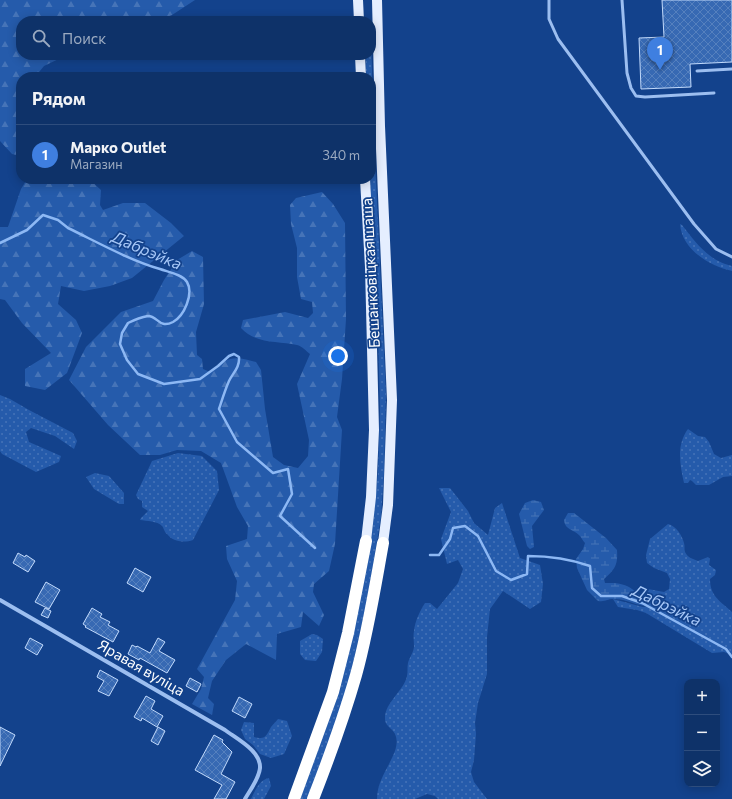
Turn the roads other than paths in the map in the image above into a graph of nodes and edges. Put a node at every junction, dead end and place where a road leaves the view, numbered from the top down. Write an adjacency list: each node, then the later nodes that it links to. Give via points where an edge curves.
1 (358, 0): 5 (main road)
2 (377, 0): 14 (main road, Бешанковіцкая шаша, via 392,400 388,505)
3 (549, 0): 12 (lane, via 549,19 558,39 694,224 716,249)
4 (622, 0): 10 (lane, via 628,73 631,88 636,96)
5 (359, 16)
6 (360, 60): 9 (main road)
7 (732, 69): 8 (lane)
8 (697, 70)
9 (361, 72)
10 (714, 94)
11 (365, 184): 13 (main road, Бешанковіцкая шаша, via 374,430)
12 (732, 257)
13 (366, 542): 17 (highway, via 333,692)
14 (383, 543): 18 (highway, via 356,674 338,734)
15 (0, 600): 16 (street, Яравая вуліца, via 225,730 251,748 258,758 260,767 258,776)
16 (245, 799)
17 (294, 799)
18 (313, 799)

